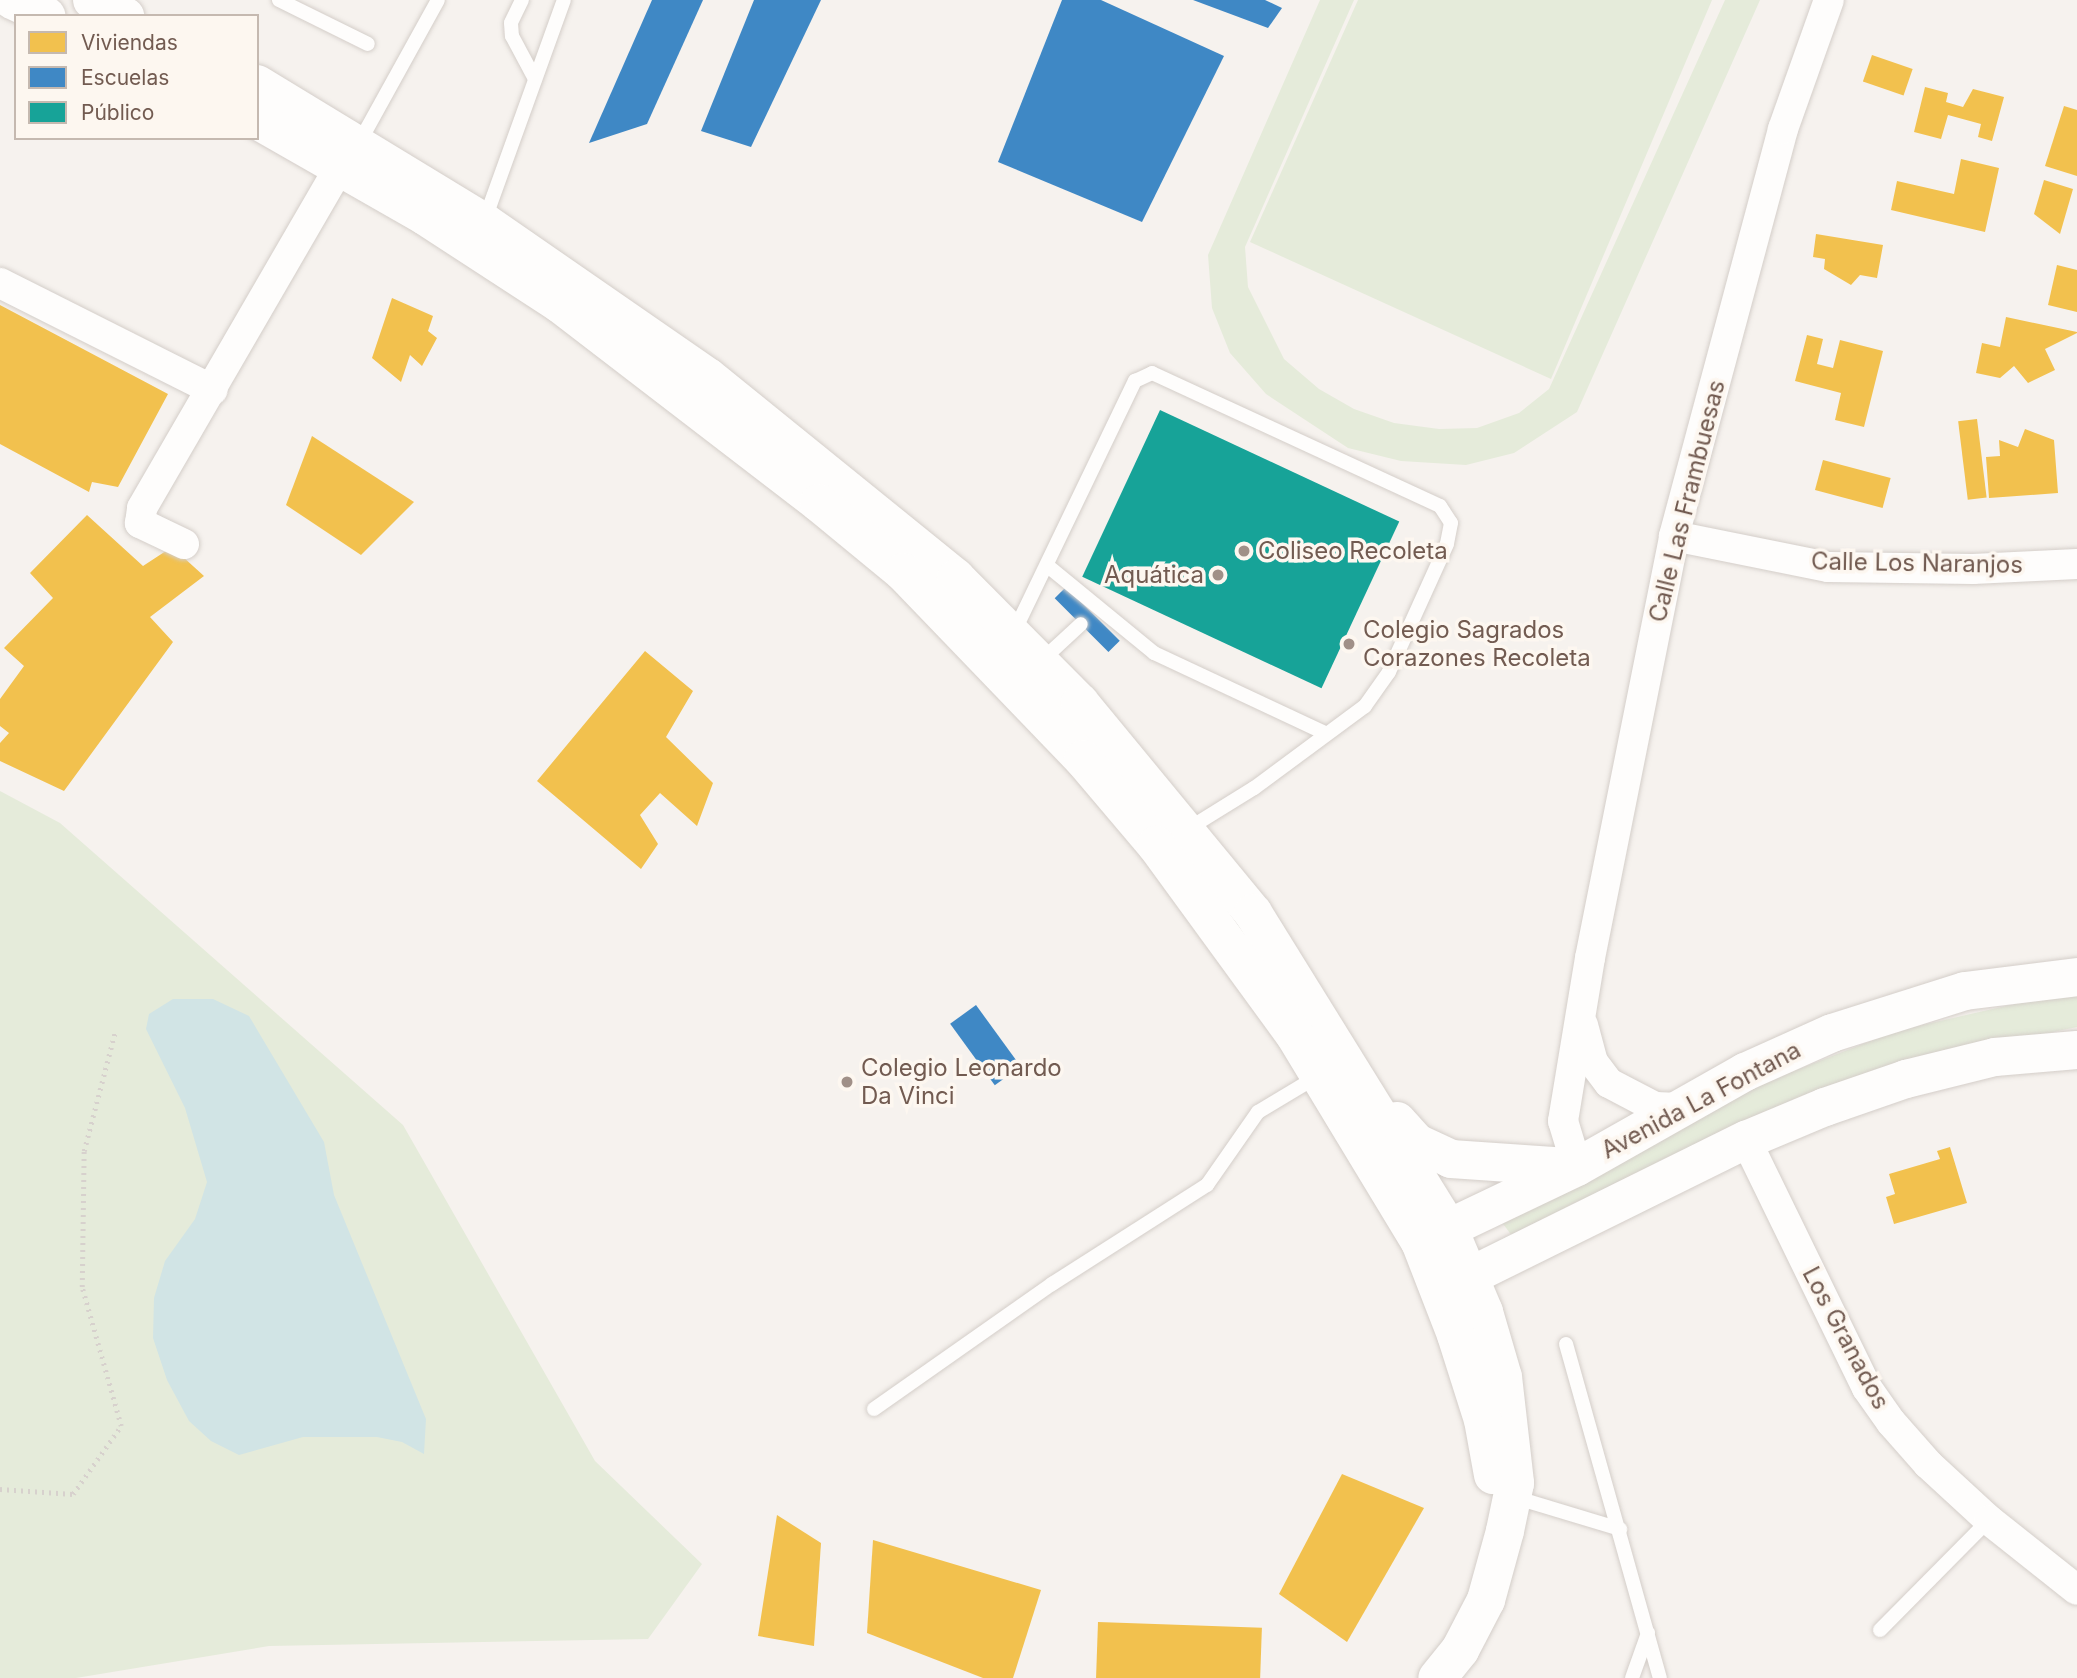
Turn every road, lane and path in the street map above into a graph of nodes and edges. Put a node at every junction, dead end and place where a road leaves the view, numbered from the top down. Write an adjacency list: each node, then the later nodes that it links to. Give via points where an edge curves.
1 (12, 0): 9 (main road)
2 (92, 0): 10 (main road)
3 (279, 0): 8 (lane)
4 (438, 0): 15 (lane)
5 (522, 0): 12 (lane, via 511,23 512,36)
6 (564, 0): 12 (lane)
7 (1829, 0): 19 (street, Calle Las Frambuesas, via 1783,129)
8 (303, 5): 11 (lane)
9 (43, 14)
10 (121, 14)
11 (368, 44)
12 (535, 79): 16 (lane)
13 (259, 86): 15 (main road)
14 (259, 121): 15 (main road)
15 (349, 155): 16 (main road); 18 (street); 32 (main road, via 560,304 903,572 1083,759 1156,845)
16 (484, 222): 24 (main road, via 708,377 956,578)
17 (0, 283): 18 (street)
18 (213, 390): 20 (street, via 142,508 141,523)
19 (1674, 536): 21 (street, Calle Los Naranjos, via 1828,566 1973,569); 29 (street, Calle Las Frambuesas)
20 (184, 544)
21 (2077, 564)
22 (1049, 567): 24 (lane); 26 (lane, via 1096,611 1154,653); 26 (lane, via 1135,381 1152,373 1424,496 1440,506 1451,523 1447,544 1389,672 1366,706)
23 (1081, 624): 25 (lane)
24 (1014, 632): 25 (main road)
25 (1041, 661): 27 (main road)
26 (1325, 733): 27 (lane, via 1254,788)
27 (1188, 829): 33 (main road, via 1253,913)
28 (2077, 977): 34 (main road, Avenida La Fontana, via 1965,991 1902,1010 1795,1050)
29 (1582, 1012): 34 (street, Calle Las Frambuesas, via 1593,1062 1609,1083 1655,1107); 36 (street, Calle Las Frambuesas, via 1563,1121)
30 (114, 1032): 41 (path, via 83,1151 82,1287 121,1426 73,1494)
31 (2077, 1050): 35 (main road, via 1995,1057 1906,1079)
32 (1320, 1076): 37 (main road); 40 (lane, via 1258,1112 1207,1185 1052,1284)
33 (1360, 1079): 36 (main road, via 1417,1143 1432,1153 1529,1167); 37 (main road)
34 (1681, 1108): 36 (main road, Avenida La Fontana)
35 (1746, 1140): 38 (main road); 43 (street, Los Granados, via 1867,1388 1928,1464)
36 (1577, 1167): 37 (main road, Avenida La Fontana)
37 (1434, 1234): 38 (main road)
38 (1455, 1283): 42 (main road, via 1503,1377 1514,1455)
39 (1566, 1344): 44 (lane)
40 (874, 1409)
41 (0, 1489)
42 (1505, 1508): 44 (lane); 48 (main road, via 1486,1600 1460,1650)
43 (1989, 1520): 45 (street, Los Granados); 46 (lane)
44 (1620, 1529): 47 (lane)
45 (2077, 1590)
46 (1880, 1630)
47 (1648, 1631): 49 (lane); 50 (lane)
48 (1437, 1678)
49 (1632, 1678)
50 (1660, 1678)

